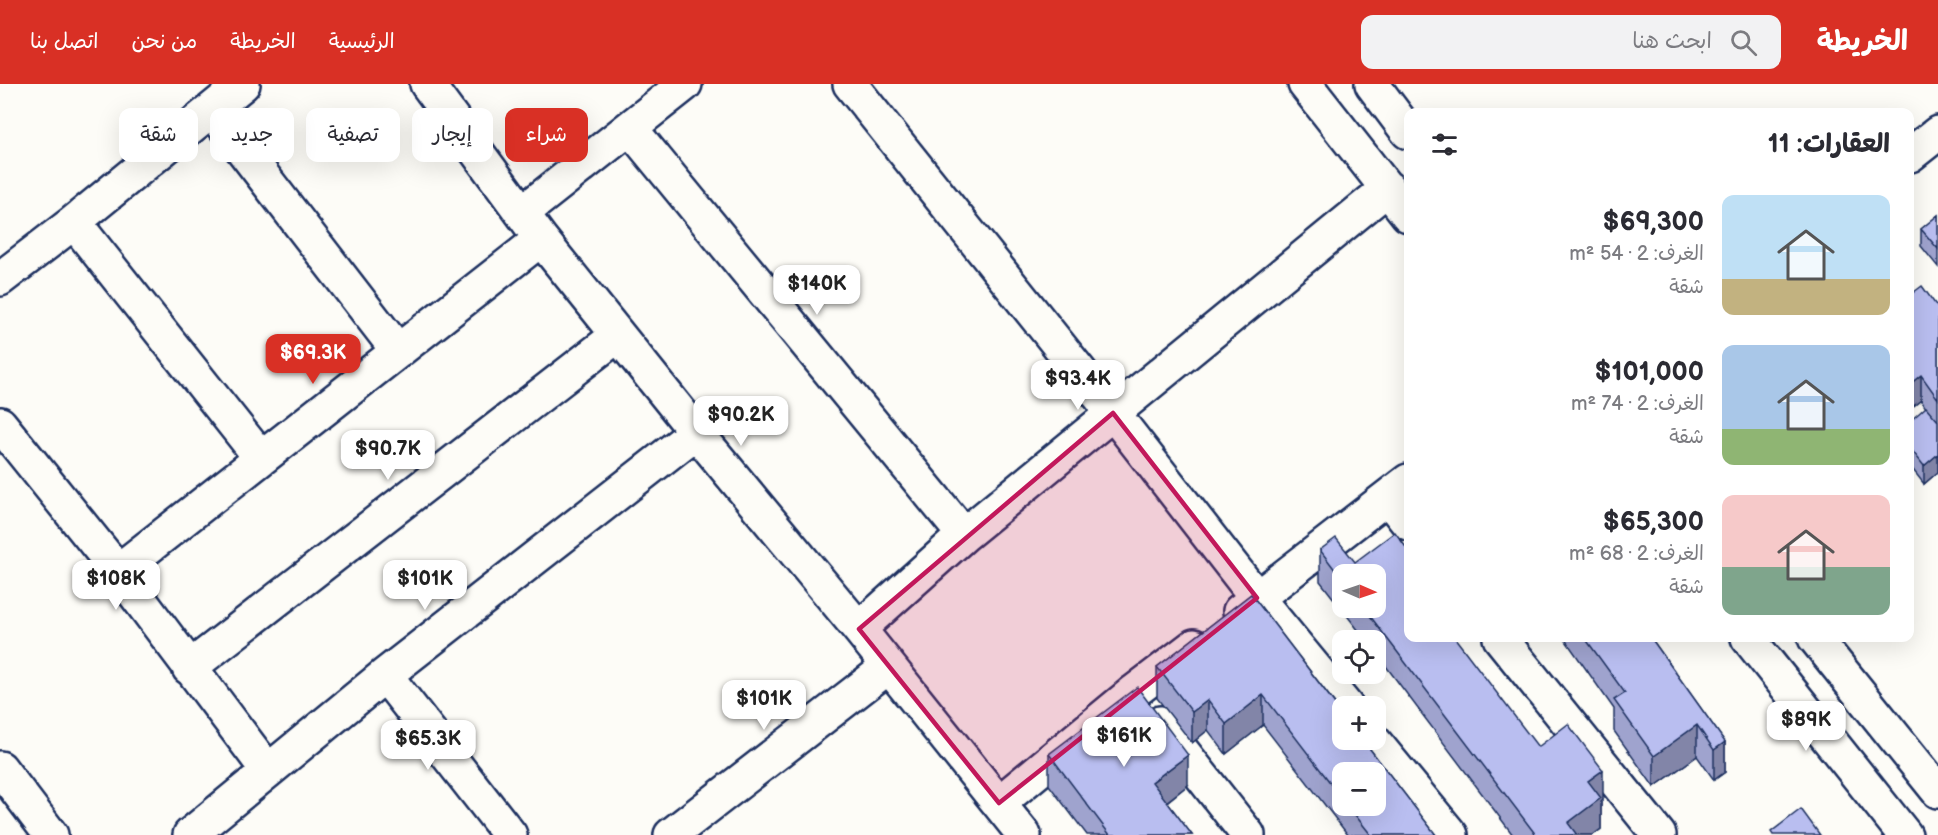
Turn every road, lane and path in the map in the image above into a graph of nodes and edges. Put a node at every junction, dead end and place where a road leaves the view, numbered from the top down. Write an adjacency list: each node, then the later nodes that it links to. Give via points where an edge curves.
1 (243, 84): 7 (street)
2 (427, 84): 16 (street)
3 (684, 84): 10 (street)
4 (850, 84): 22 (street)
5 (1305, 84): 14 (street)
6 (1372, 84): 9 (street)
7 (214, 108)
8 (210, 112): 17 (street)
9 (1404, 127)
10 (630, 128): 16 (street); 28 (street)
11 (1938, 133): 12 (street)
12 (1914, 152)
13 (252, 162): 21 (street)
14 (1388, 188): 15 (street); 22 (street)
15 (1404, 210)
16 (522, 213): 18 (street)
17 (74, 222): 19 (street); 25 (street)
18 (541, 239): 20 (street); 21 (street)
19 (0, 279)
20 (618, 335): 24 (street); 36 (street)
21 (398, 351): 25 (street)
22 (1113, 413): 28 (street); 30 (street)
23 (0, 424): 29 (street)
24 (696, 432): 31 (street); 37 (street)
25 (261, 458): 29 (street)
26 (1398, 489): 27 (street); 30 (street)
27 (1404, 509)
28 (964, 535): 31 (street)
29 (118, 571): 36 (street)
30 (1257, 598): 38 (street); 39 (street)
31 (859, 629): 35 (street)
32 (1503, 642): 52 (street)
33 (1751, 642): 53 (street)
34 (1818, 642): 43 (street)
35 (888, 667): 44 (street); 48 (street)
36 (189, 668): 42 (street)
37 (385, 675): 42 (street); 47 (street)
38 (1135, 691): 44 (street); 50 (street)
39 (1338, 696)
40 (1381, 750): 51 (street)
41 (0, 768): 45 (street)
42 (268, 771): 46 (street)
43 (1938, 792)
44 (999, 803): 49 (street)
45 (51, 835)
46 (190, 835)
47 (510, 835)
48 (671, 835)
49 (1024, 835)
50 (1248, 835)
51 (1451, 835)
52 (1659, 835)
53 (1905, 835)

